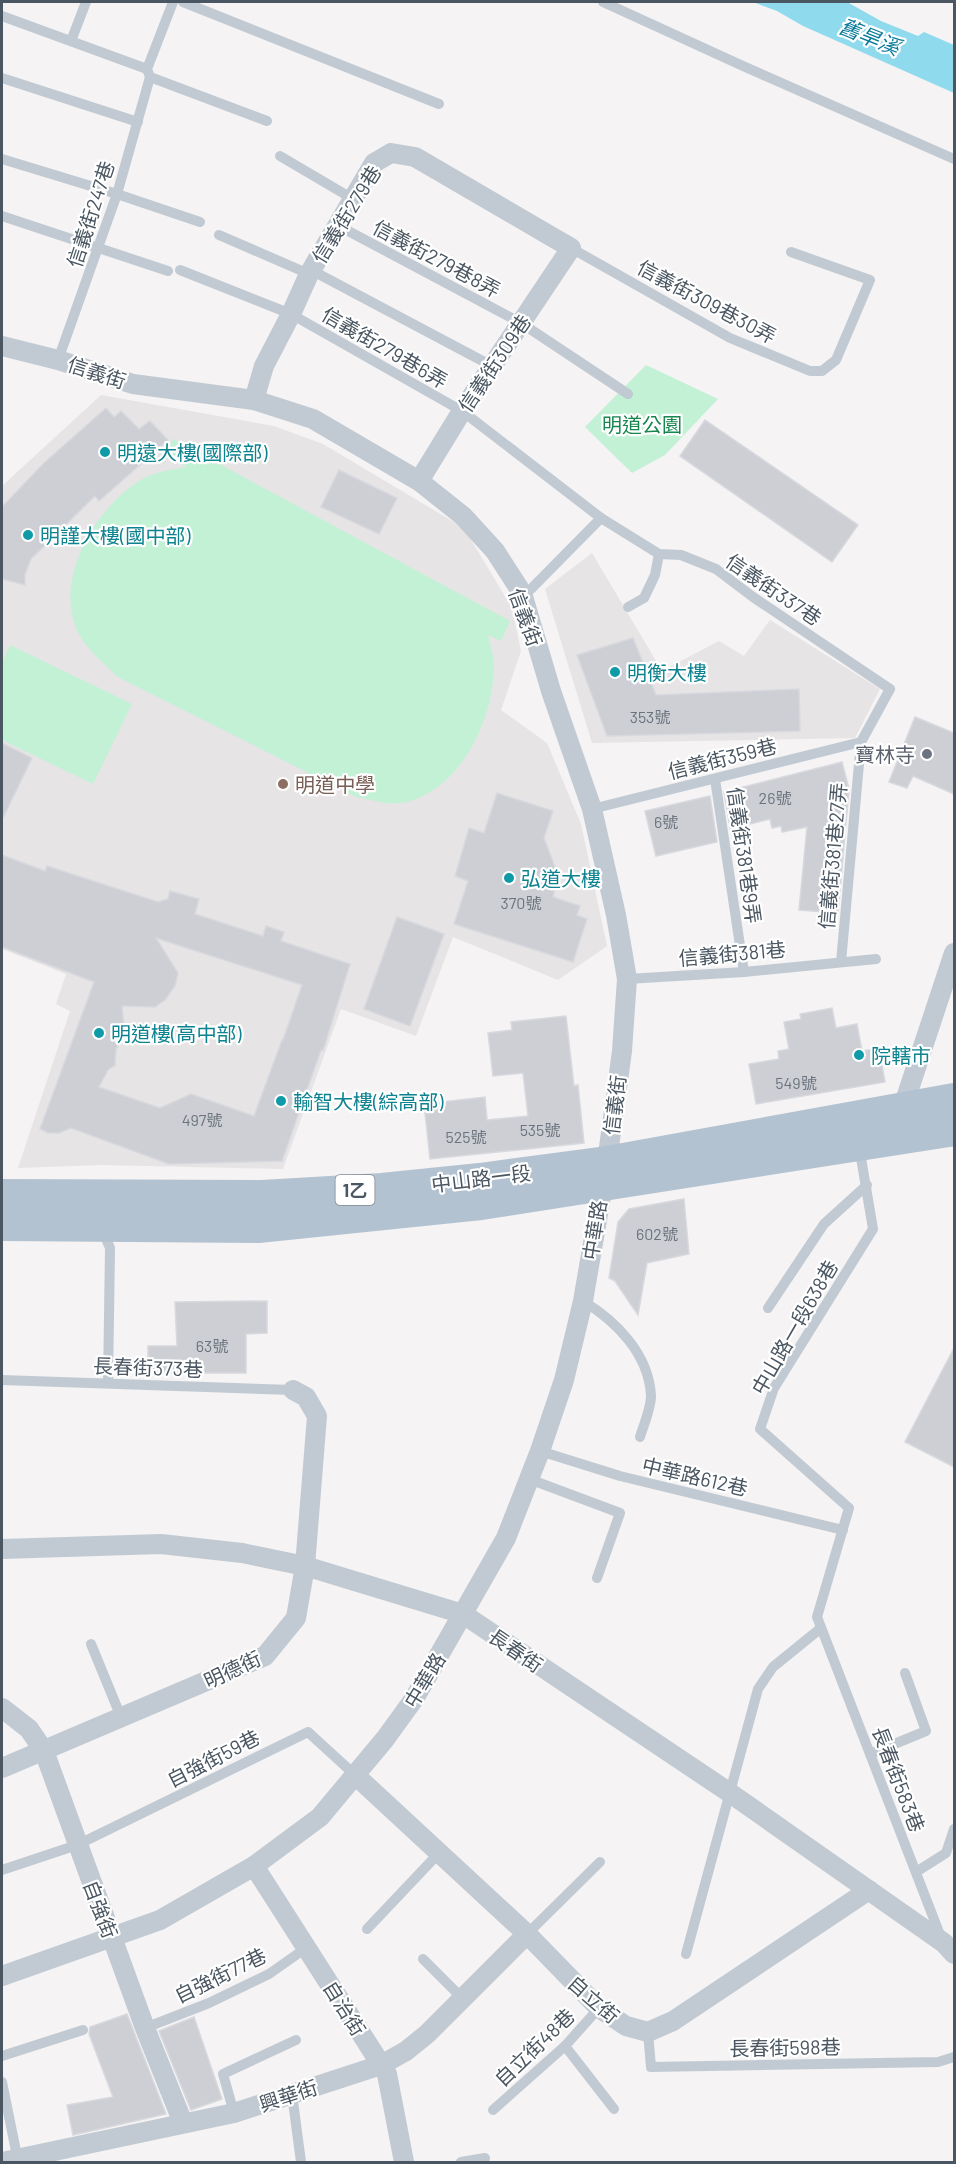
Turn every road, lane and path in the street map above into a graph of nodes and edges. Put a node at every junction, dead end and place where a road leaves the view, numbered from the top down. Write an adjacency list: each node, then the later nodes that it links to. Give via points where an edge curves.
1 (86, 2): 6 (lane)
2 (173, 2): 7 (lane, 信義街247巷)
3 (183, 2): 9 (lane)
4 (603, 2): 14 (lane)
5 (2, 16): 6 (lane)
6 (71, 41): 7 (lane)
7 (148, 73): 10 (lane); 11 (lane, 信義街247巷)
8 (2, 78): 11 (lane)
9 (439, 104)
10 (267, 121)
11 (138, 122): 15 (lane, 信義街247巷)
12 (280, 156): 16 (lane)
13 (2, 159): 15 (lane)
14 (954, 159)
15 (117, 194): 18 (lane); 22 (lane, 信義街247巷)
16 (353, 199): 19 (street, 信義街279巷); 21 (street, 信義街279巷, via 374,163 392,153 415,157)
17 (2, 216): 22 (lane)
18 (200, 222)
19 (337, 225): 26 (street, 信義街279巷); 28 (lane, 信義街279巷8弄)
20 (219, 235): 26 (lane)
21 (571, 248): 23 (lane, 信義街309巷30弄, via 730,338 810,371 822,371 836,360 870,280); 28 (street, 信義街309巷)
22 (99, 249): 25 (lane); 30 (lane, 信義街247巷)
23 (791, 252)
24 (180, 270): 27 (lane, 信義街279巷6弄)
25 (168, 272)
26 (310, 272): 27 (street, 信義街279巷); 31 (lane)
27 (291, 314): 33 (street, 信義街279巷, via 264,366); 34 (lane, 信義街279巷6弄)
28 (521, 323): 31 (street, 信義街309巷); 32 (lane, 信義街279巷8弄)
29 (2, 346): 30 (street, 信義街)
30 (58, 360): 33 (street, 信義街, via 133,384)
31 (492, 366): 34 (street, 信義街309巷)
32 (628, 394)
33 (254, 400): 35 (street, 信義街, via 313,419)
34 (462, 411): 35 (street, 信義街309巷); 36 (lane, 信義街279巷6弄)
35 (419, 481): 38 (street, 信義街, via 463,516 495,551)
36 (602, 518): 37 (lane, 信義街337巷); 38 (lane, via 531,589)
37 (658, 554): 39 (lane, via 655,575 644,598); 40 (lane, 信義街337巷, via 681,555 716,569)
38 (522, 593): 43 (street, 信義街)
39 (628, 607)
40 (890, 689): 41 (lane, 信義街381巷27弄)
41 (861, 742): 42 (lane, 信義街359巷); 46 (lane, 信義街381巷27弄)
42 (715, 779): 43 (lane, 信義街359巷); 47 (lane, 信義街381巷9弄)
43 (592, 809): 48 (street, 信義街)
44 (954, 953): 50 (street)
45 (876, 959): 46 (lane, 信義街381巷)
46 (841, 962): 47 (lane, 信義街381巷)
47 (744, 972): 48 (lane, 信義街381巷)
48 (627, 979): 53 (street, 信義街, via 622,1051)
49 (954, 1099): 50 (main road, 中山路一段 / 1乙)
50 (903, 1107): 53 (main road, 中山路一段 / 1乙)
51 (954, 1130): 52 (main road, 中山路一段 / 1乙)
52 (858, 1144): 53 (main road, 中山路一段 / 1乙); 54 (lane, 中山路一段638巷)
53 (604, 1173): 55 (main road, 中山路一段 / 1乙, via 262,1196); 57 (main road, 中山路一段 / 1乙, via 481,1204 258,1227); 58 (street, 中華路)
54 (867, 1185): 59 (lane, via 824,1224); 66 (lane, 中山路一段638巷, via 873,1229 774,1388 760,1429 849,1508)
55 (2, 1195)
56 (2, 1225): 57 (main road, 中山路一段 / 1乙)
57 (101, 1227): 61 (lane, via 110,1248)
58 (583, 1301): 63 (lane, via 617,1327 646,1367 651,1398); 64 (street, 中華路, via 564,1380)
59 (768, 1308)
60 (2, 1380): 61 (lane, 長春街373巷)
61 (108, 1383): 62 (lane, 長春街373巷)
62 (293, 1390): 68 (street, 明德街, via 306,1397 317,1416)
63 (640, 1437)
64 (540, 1451): 65 (street, 中華路); 66 (lane, 中華路612巷, via 620,1476)
65 (529, 1479): 69 (lane, via 620,1513); 70 (street, 中華路, via 506,1538)
66 (843, 1530): 71 (lane, via 817,1617)
67 (2, 1549): 68 (street, 長春街, via 161,1544 242,1553)
68 (305, 1566): 70 (street, 長春街); 75 (street, 明德街, via 296,1618 265,1656)
69 (597, 1578)
70 (462, 1614): 79 (street, 中華路, via 414,1699); 80 (street, 長春街)
71 (821, 1628): 77 (lane, 長春街583巷); 80 (lane, via 773,1667 758,1689)
72 (91, 1644): 75 (lane)
73 (905, 1673): 77 (lane, via 926,1731)
74 (2, 1708): 76 (street, 自強街, via 29,1729)
75 (121, 1717): 76 (street, 明德街)
76 (44, 1750): 78 (street, 明德街); 82 (street, 自強街)
77 (870, 1754): 87 (lane, 長春街583巷)
78 (2, 1767)
79 (355, 1775): 82 (lane, 自強街59巷, via 308,1732); 83 (street, 自立街); 85 (street, 中華路, via 320,1817)
80 (730, 1793): 88 (street, 長春街); 94 (lane)
81 (954, 1829): 87 (lane, via 946,1853)
82 (77, 1845): 86 (lane); 91 (street, 自強街)
83 (439, 1853): 89 (lane); 90 (street, 自立街)
84 (600, 1862): 90 (lane)
85 (254, 1866): 91 (street, 中華路, via 160,1920); 92 (street, 自治街)
86 (2, 1870)
87 (916, 1872): 93 (lane, 長春街583巷)
88 (869, 1890): 93 (street, 長春街); 101 (street, via 673,2021)
89 (368, 1929)
90 (527, 1934): 97 (street, 興華街); 98 (street, 自立街)
91 (112, 1937): 96 (street, 中華路); 99 (street, 自強街)
92 (306, 1948): 99 (lane, 自強街77巷, via 269,1974); 106 (street, 自治街)
93 (949, 1949)
94 (686, 1954)
95 (423, 1959): 97 (lane)
96 (2, 1976)
97 (462, 1998): 106 (street, 興華街, via 427,2034)
98 (599, 2008): 101 (street, 自立街, via 626,2026); 103 (lane, 自立街48巷)
99 (145, 2028): 112 (street, 自強街)
100 (83, 2030): 104 (lane)
101 (648, 2032): 105 (lane, 長春街598巷, via 651,2067 938,2062)
102 (296, 2040): 111 (lane, via 223,2074)
103 (565, 2046): 109 (lane); 110 (lane, 自立街48巷)
104 (2, 2056)
105 (954, 2056)
106 (381, 2065): 108 (street, 興華街); 116 (street, 自治街, via 387,2074)
107 (2, 2082): 114 (lane)
108 (292, 2094): 111 (street, 興華街); 115 (lane)
109 (614, 2109)
110 (493, 2110)
111 (234, 2113): 112 (street, 興華街)
112 (183, 2123): 114 (street, 興華街)
113 (484, 2158): 117 (lane)
114 (12, 2161)
115 (301, 2163)
116 (404, 2163)
117 (461, 2163)

